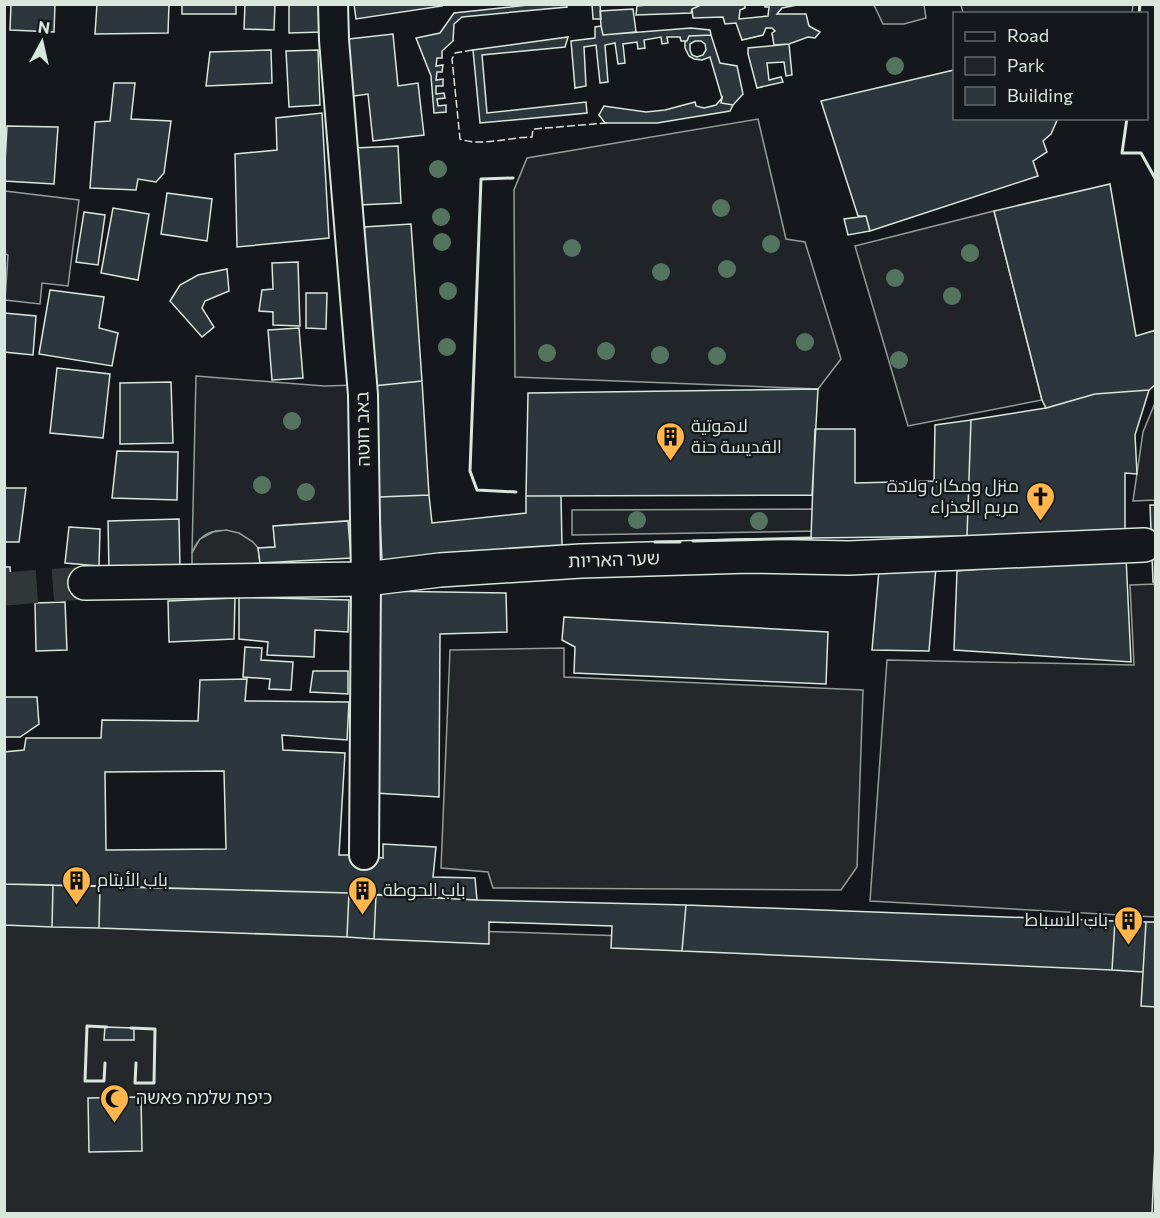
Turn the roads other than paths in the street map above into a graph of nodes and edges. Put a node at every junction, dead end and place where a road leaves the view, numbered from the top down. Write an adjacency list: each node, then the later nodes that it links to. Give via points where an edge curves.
1 (333, 4): 3 (street, באב חוטה, via 363,395)
2 (1144, 545): 3 (street, שער האריות, via 849,558 750,556 581,561)
3 (366, 579): 4 (street, שער האריות); 5 (street, באב חוטה)
4 (85, 583)
5 (364, 855)

